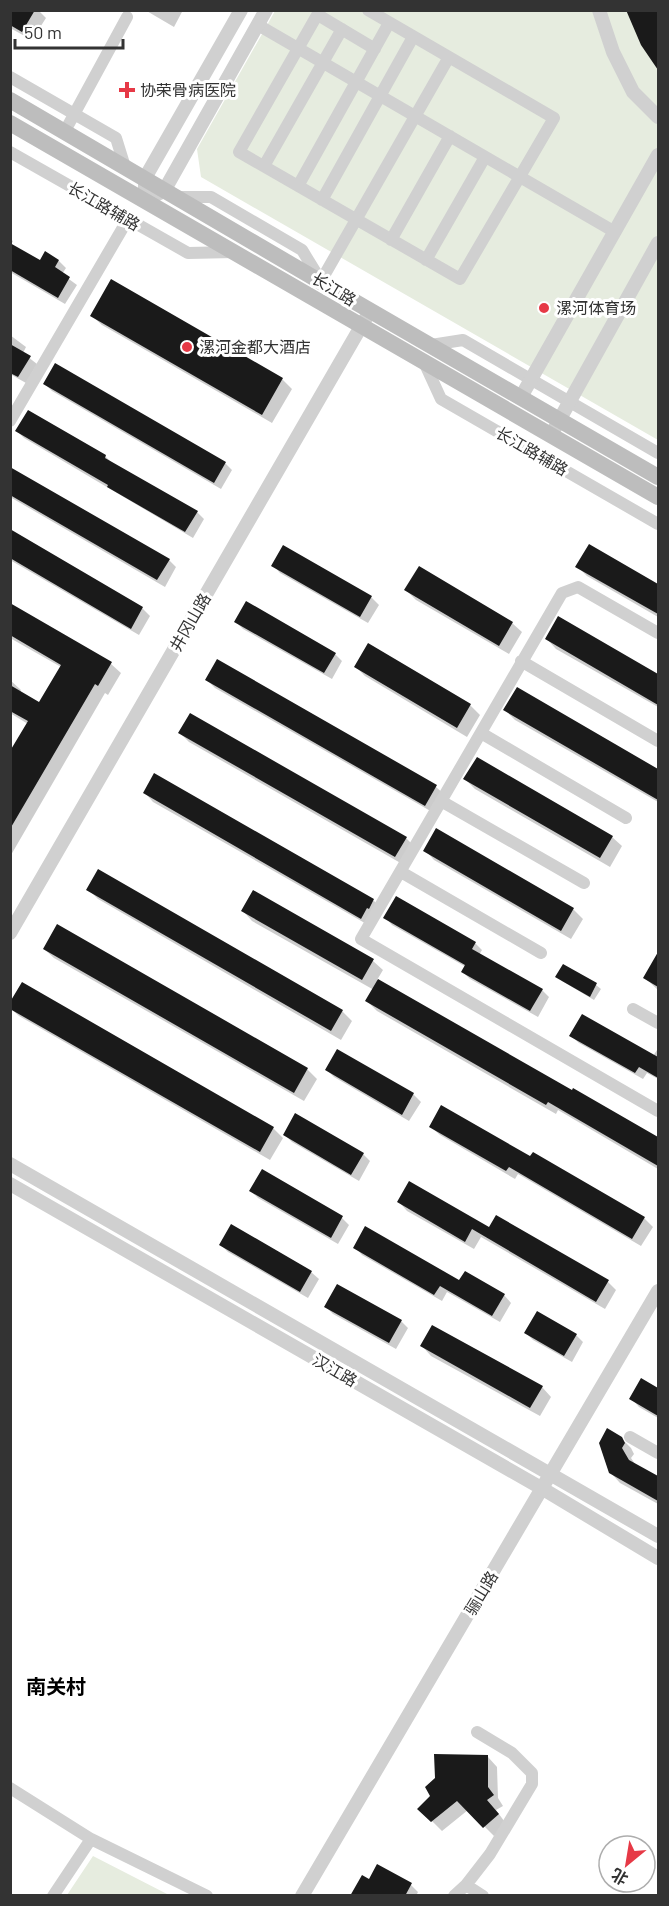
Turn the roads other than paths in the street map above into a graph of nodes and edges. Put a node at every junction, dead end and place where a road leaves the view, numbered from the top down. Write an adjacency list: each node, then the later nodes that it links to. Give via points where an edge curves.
1 (241, 10): 32 (street)
2 (266, 10): 8 (street)
3 (368, 10): 7 (street)
4 (599, 10): 21 (street, via 613,52 633,92)
5 (319, 13): 9 (street); 11 (street)
6 (127, 17): 19 (street)
7 (389, 23): 10 (street); 12 (street)
8 (258, 25): 11 (street); 34 (street)
9 (342, 29): 12 (street); 14 (street)
10 (413, 37): 13 (street); 17 (street)
11 (298, 48): 14 (street); 29 (street, via 239,152)
12 (375, 49): 16 (street)
13 (449, 57): 20 (street); 31 (street, via 554,118)
14 (323, 63): 16 (street); 29 (street)
15 (10, 77): 19 (street)
16 (356, 82): 17 (street); 33 (street)
17 (380, 96): 20 (street); 36 (street)
18 (10, 100): 23 (main road, 长江路)
19 (74, 114): 23 (street); 30 (street, via 116,138)
20 (415, 116): 24 (street); 38 (street)
21 (658, 117)
22 (16, 126): 25 (street); 35 (main road, 长江路)
23 (65, 132): 30 (main road, 长江路)
24 (450, 136): 28 (street); 40 (street)
25 (10, 146)
26 (10, 152): 37 (street, 长江路辅路)
27 (658, 155): 39 (street)
28 (485, 157): 31 (street); 43 (street)
29 (264, 166): 33 (street)
30 (125, 167): 32 (main road, 长江路)
31 (519, 177): 39 (street); 43 (street, via 460,279)
32 (145, 178): 34 (main road, 长江路); 35 (street)
33 (298, 186): 36 (street)
34 (170, 194): 35 (street); 44 (main road, 长江路)
35 (145, 200): 42 (main road, 长江路)
36 (322, 200): 38 (street)
37 (128, 219): 42 (street, 长江路辅路, via 188,253); 53 (street)
38 (356, 219): 40 (street); 44 (street)
39 (615, 232): 49 (street)
40 (392, 240): 43 (street)
41 (658, 243): 51 (street)
42 (236, 252): 46 (main road, 长江路)
43 (426, 260)
44 (321, 282): 45 (main road, 长江路)
45 (370, 310): 46 (street, 井冈山路); 47 (main road, 长江路)
46 (362, 326): 48 (main road, 长江路); 67 (street, 井冈山路)
47 (431, 345): 49 (street, via 463,340); 50 (main road, 长江路)
48 (424, 362): 54 (main road, 长江路); 58 (street, 长江路辅路, via 441,399)
49 (531, 379): 50 (street); 51 (street)
50 (521, 397): 52 (main road, 长江路)
51 (570, 402): 52 (street); 55 (street)
52 (560, 420): 54 (street); 56 (main road, 长江路)
53 (10, 421)
54 (551, 435): 57 (main road, 长江路)
55 (658, 453)
56 (658, 477)
57 (658, 496)
58 (658, 524)
59 (658, 633): 60 (street, via 578,587 562,593)
60 (521, 661): 61 (street); 62 (street)
61 (481, 733): 63 (street); 64 (street)
62 (658, 741)
63 (441, 801): 65 (street); 66 (street)
64 (626, 818)
65 (401, 872): 68 (street); 71 (street, via 361,939)
66 (584, 883)
67 (10, 933)
68 (541, 953)
69 (633, 1009): 70 (street)
70 (658, 1023)
71 (658, 1111)
72 (10, 1164): 77 (street, 汉江路)
73 (10, 1184): 78 (street, 汉江路)
74 (658, 1291): 77 (street, 骊山路)
75 (630, 1437): 76 (street)
76 (658, 1453)
77 (552, 1474): 78 (street, 骊山路); 79 (street, 汉江路)
78 (543, 1489): 80 (street, 汉江路); 87 (street, 骊山路)
79 (658, 1536)
80 (658, 1558)
81 (477, 1732): 84 (street, via 512,1754 532,1773 532,1784 490,1854)
82 (10, 1788): 83 (street)
83 (91, 1839): 85 (street); 86 (street)
84 (466, 1885): 88 (street); 89 (street)
85 (53, 1896)
86 (207, 1896)
87 (302, 1896)
88 (454, 1896)
89 (483, 1896)

